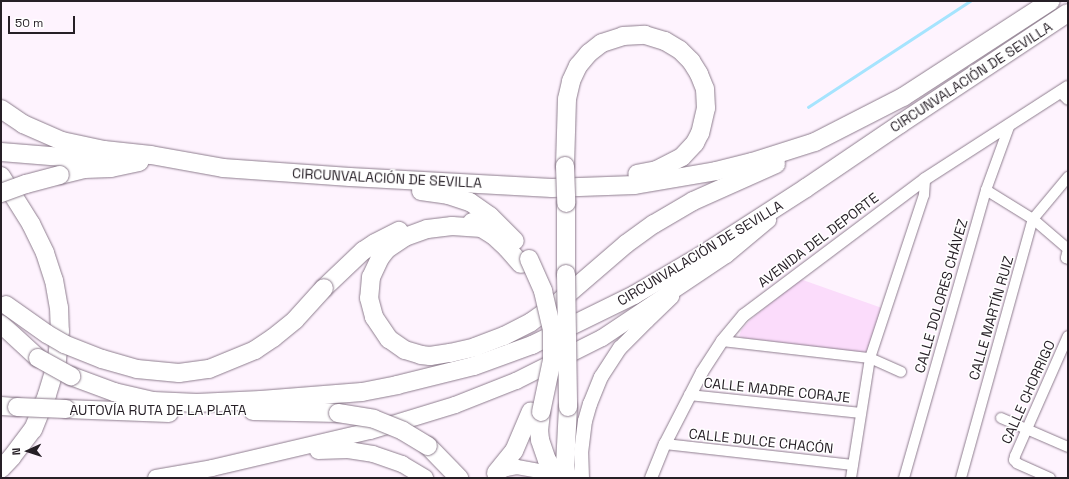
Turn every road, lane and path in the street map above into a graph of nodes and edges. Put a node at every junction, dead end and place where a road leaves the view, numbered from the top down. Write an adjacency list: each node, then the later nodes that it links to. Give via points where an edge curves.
1 (1051, 1): 6 (highway, CIRCUNVALACIÓN DE SEVILLA, via 903,97)
2 (1068, 13): 15 (highway, CIRCUNVALACIÓN DE SEVILLA)
3 (1065, 93): 5 (street, AVENIDA DEL DEPORTE)
4 (1, 108): 9 (highway, CIRCUNVALACIÓN DE SEVILLA, via 23,124 69,143)
5 (1010, 124): 13 (street, AVENIDA DEL DEPORTE); 16 (street, CALLE DOLORES CHÁVEZ)
6 (815, 142): 14 (highway, CIRCUNVALACIÓN DE SEVILLA, via 710,173 666,181 604,187); 19 (highway, via 763,171 693,201 654,224 626,244 554,306 513,332 475,347 440,355 421,355 396,345 378,325 370,303 371,277 380,258 396,242 415,232 452,226)
7 (1, 152): 8 (highway)
8 (140, 162): 9 (highway); 17 (highway, bridge, via 60,175)
9 (223, 168): 11 (highway, CIRCUNVALACIÓN DE SEVILLA)
10 (1, 176): 35 (highway, via 31,224 45,253 59,307 57,362)
11 (350, 177): 14 (highway, CIRCUNVALACIÓN DE SEVILLA); 33 (highway, bridge, via 376,187 448,195 470,202 500,225 529,259 543,291 552,329 552,360)
12 (1068, 177): 18 (street, CALLE MARTÍN RUIZ)
13 (925, 179): 25 (street, AVENIDA DEL DEPORTE, via 756,304); 27 (street, via 924,195)
14 (517, 186): 49 (highway, bridge, via 536,178 591,178 645,173 667,166 682,157 700,133 706,108 702,81 691,61 680,50 665,41 645,35 615,38 602,43 589,53 576,70 568,90 565,166 566,203 568,407 565,466)
15 (806, 188): 20 (highway); 29 (highway, CIRCUNVALACIÓN DE SEVILLA, via 634,295 532,345 474,366)
16 (986, 190): 18 (street); 53 (street, CALLE DOLORES CHÁVEZ)
17 (1, 193)
18 (1033, 219): 21 (street, via 1068,249); 54 (street, CALLE MARTÍN RUIZ)
19 (482, 228): 22 (highway, bridge, via 472,222 445,218 417,224 390,234 351,261 274,338 235,360 194,372 153,372 118,365 47,334); 33 (highway, via 493,235 521,264 537,299 543,330 543,354)
20 (726, 255): 42 (highway, via 602,338 516,381 455,405 370,431); 50 (main road, via 671,298 610,363 595,390 585,421 581,453)
21 (1068, 259)
22 (4, 303)
23 (1, 324): 29 (highway, CIRCUNVALACIÓN DE SEVILLA, bridge, via 38,358 71,376 135,398 178,403 221,403)
24 (1068, 336): 26 (street, CALLE CHORRIGO)
25 (722, 340): 27 (street); 30 (street, AVENIDA DEL DEPORTE)
26 (1065, 352): 37 (street, CALLE CHORRIGO)
27 (870, 358): 28 (street); 34 (street)
28 (901, 372)
29 (362, 392): 32 (highway, AUTOVÍA RUTA DE LA PLATA, via 309,404)
30 (689, 395): 34 (street, CALLE MADRE CORAJE); 38 (street, AVENIDA DEL DEPORTE)
31 (9, 406): 32 (highway, AUTOVÍA RUTA DE LA PLATA, bridge, via 173,413)
32 (253, 411): 47 (highway, bridge, via 338,413 374,419 403,431 428,446)
33 (536, 412): 44 (highway, via 514,450); 48 (highway, via 540,440 547,460)
34 (861, 413): 41 (street)
35 (37, 417): 40 (highway, via 14,448); 43 (highway, via 27,439)
36 (1001, 418): 37 (street)
37 (1027, 428): 39 (street); 55 (street, CALLE CHORRIGO, via 1014,460)
38 (665, 444): 41 (street, CALLE DULCE CHACÓN); 51 (street, AVENIDA DEL DEPORTE)
39 (1068, 447)
40 (1, 459)
41 (853, 466): 52 (street)
42 (212, 468): 45 (highway); 46 (highway, via 314,451 348,450 391,460)
43 (1, 469)
44 (494, 476): 48 (main road, via 506,469 517,467 546,472)
45 (156, 478)
46 (425, 478)
47 (459, 478)
48 (558, 478)
49 (567, 478)
50 (582, 478)
51 (651, 478)
52 (851, 478)
53 (904, 478)
54 (961, 478)
55 (1050, 478)

